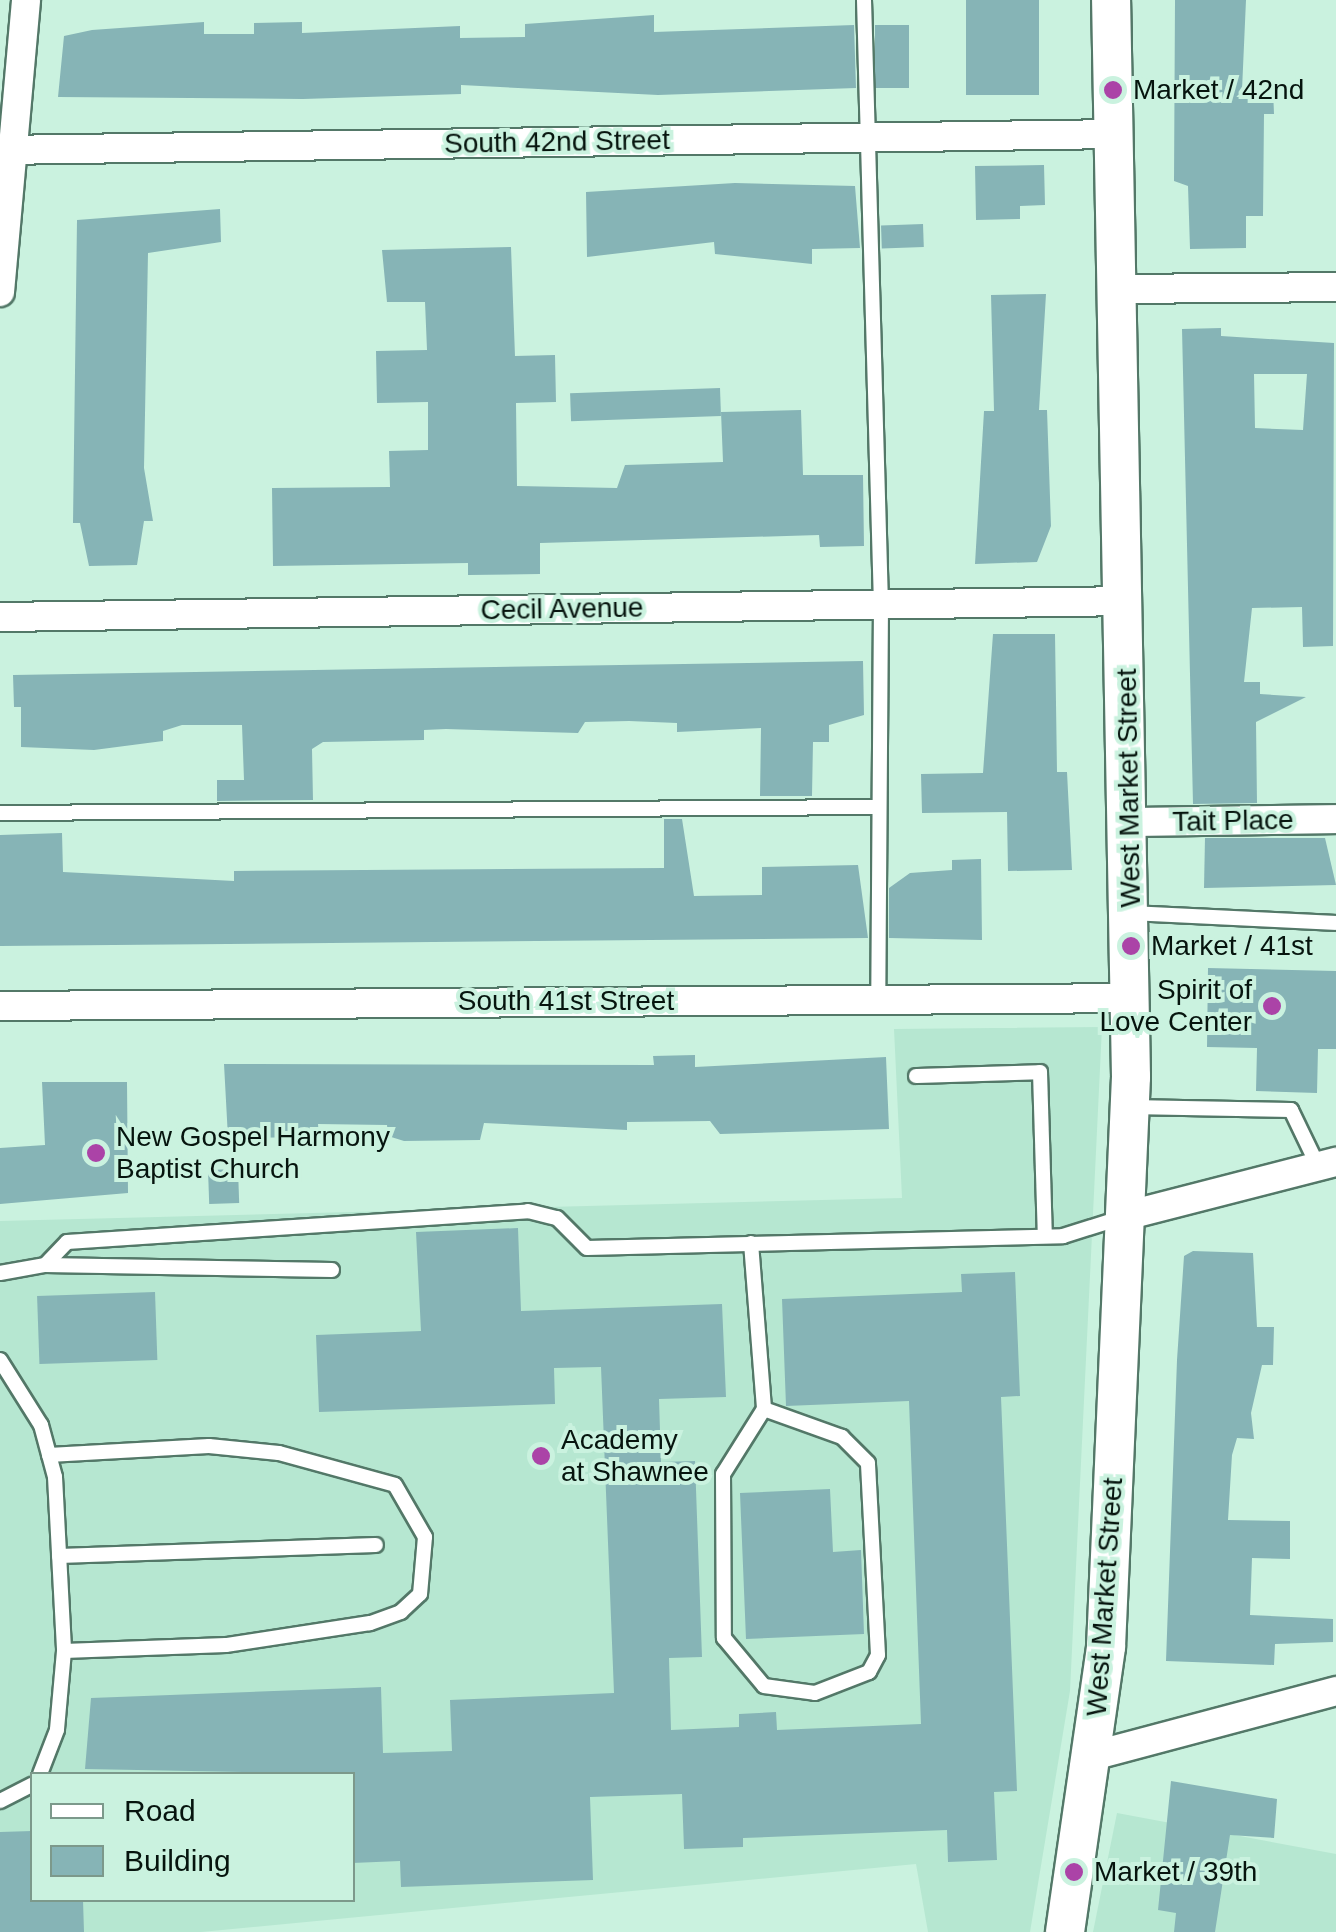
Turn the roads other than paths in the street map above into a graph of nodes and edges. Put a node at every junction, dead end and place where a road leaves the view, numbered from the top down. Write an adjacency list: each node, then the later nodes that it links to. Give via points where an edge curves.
1 (26, 0): 6 (street)
2 (864, 0): 5 (lane)
3 (1111, 0): 4 (street, West Market Street)
4 (1115, 134): 5 (street, South 42nd Street); 8 (street, West Market Street)
5 (868, 138): 6 (street, South 42nd Street); 11 (lane)
6 (6, 150): 9 (street)
7 (1336, 287): 8 (street)
8 (1118, 290): 10 (street, West Market Street)
9 (0, 292)
10 (1125, 601): 11 (street, Cecil Avenue); 16 (street, West Market Street)
11 (881, 604): 12 (street, Cecil Avenue); 13 (lane)
12 (0, 617)
13 (878, 807): 14 (lane); 20 (lane)
14 (0, 813)
15 (1336, 819): 16 (street, Tait Place)
16 (1130, 822): 17 (street, West Market Street)
17 (1131, 914): 18 (lane); 19 (street, West Market Street)
18 (1336, 923)
19 (1132, 998): 20 (street, South 41st Street); 23 (street, West Market Street)
20 (878, 1000): 21 (street, South 41st Street)
21 (0, 1006)
22 (916, 1076): 26 (lane, via 1040,1072)
23 (1129, 1108): 24 (lane, via 1291,1110); 25 (street, West Market Street)
24 (1327, 1164): 25 (street)
25 (1125, 1216): 26 (lane); 38 (street, West Market Street, via 1106,1646)
26 (1045, 1236): 27 (lane)
27 (751, 1244): 28 (lane, via 588,1248 557,1218 528,1210 67,1242); 32 (lane)
28 (45, 1265): 29 (lane); 30 (lane)
29 (332, 1270)
30 (0, 1273)
31 (0, 1360): 33 (lane)
32 (764, 1410): 32 (lane, via 722,1474 724,1638 764,1686 815,1693 870,1672 878,1655 868,1463 842,1437)
33 (49, 1455): 35 (lane); 36 (lane, via 208,1446 279,1453 395,1485 425,1537 420,1594 401,1612 370,1623 226,1645)
34 (376, 1545): 35 (lane)
35 (59, 1556): 36 (lane)
36 (64, 1651): 39 (lane, via 57,1730)
37 (1336, 1691): 38 (street)
38 (1092, 1756): 42 (street, West Market Street)
39 (41, 1772)
40 (30, 1786): 41 (lane)
41 (0, 1800)
42 (1065, 1932)

